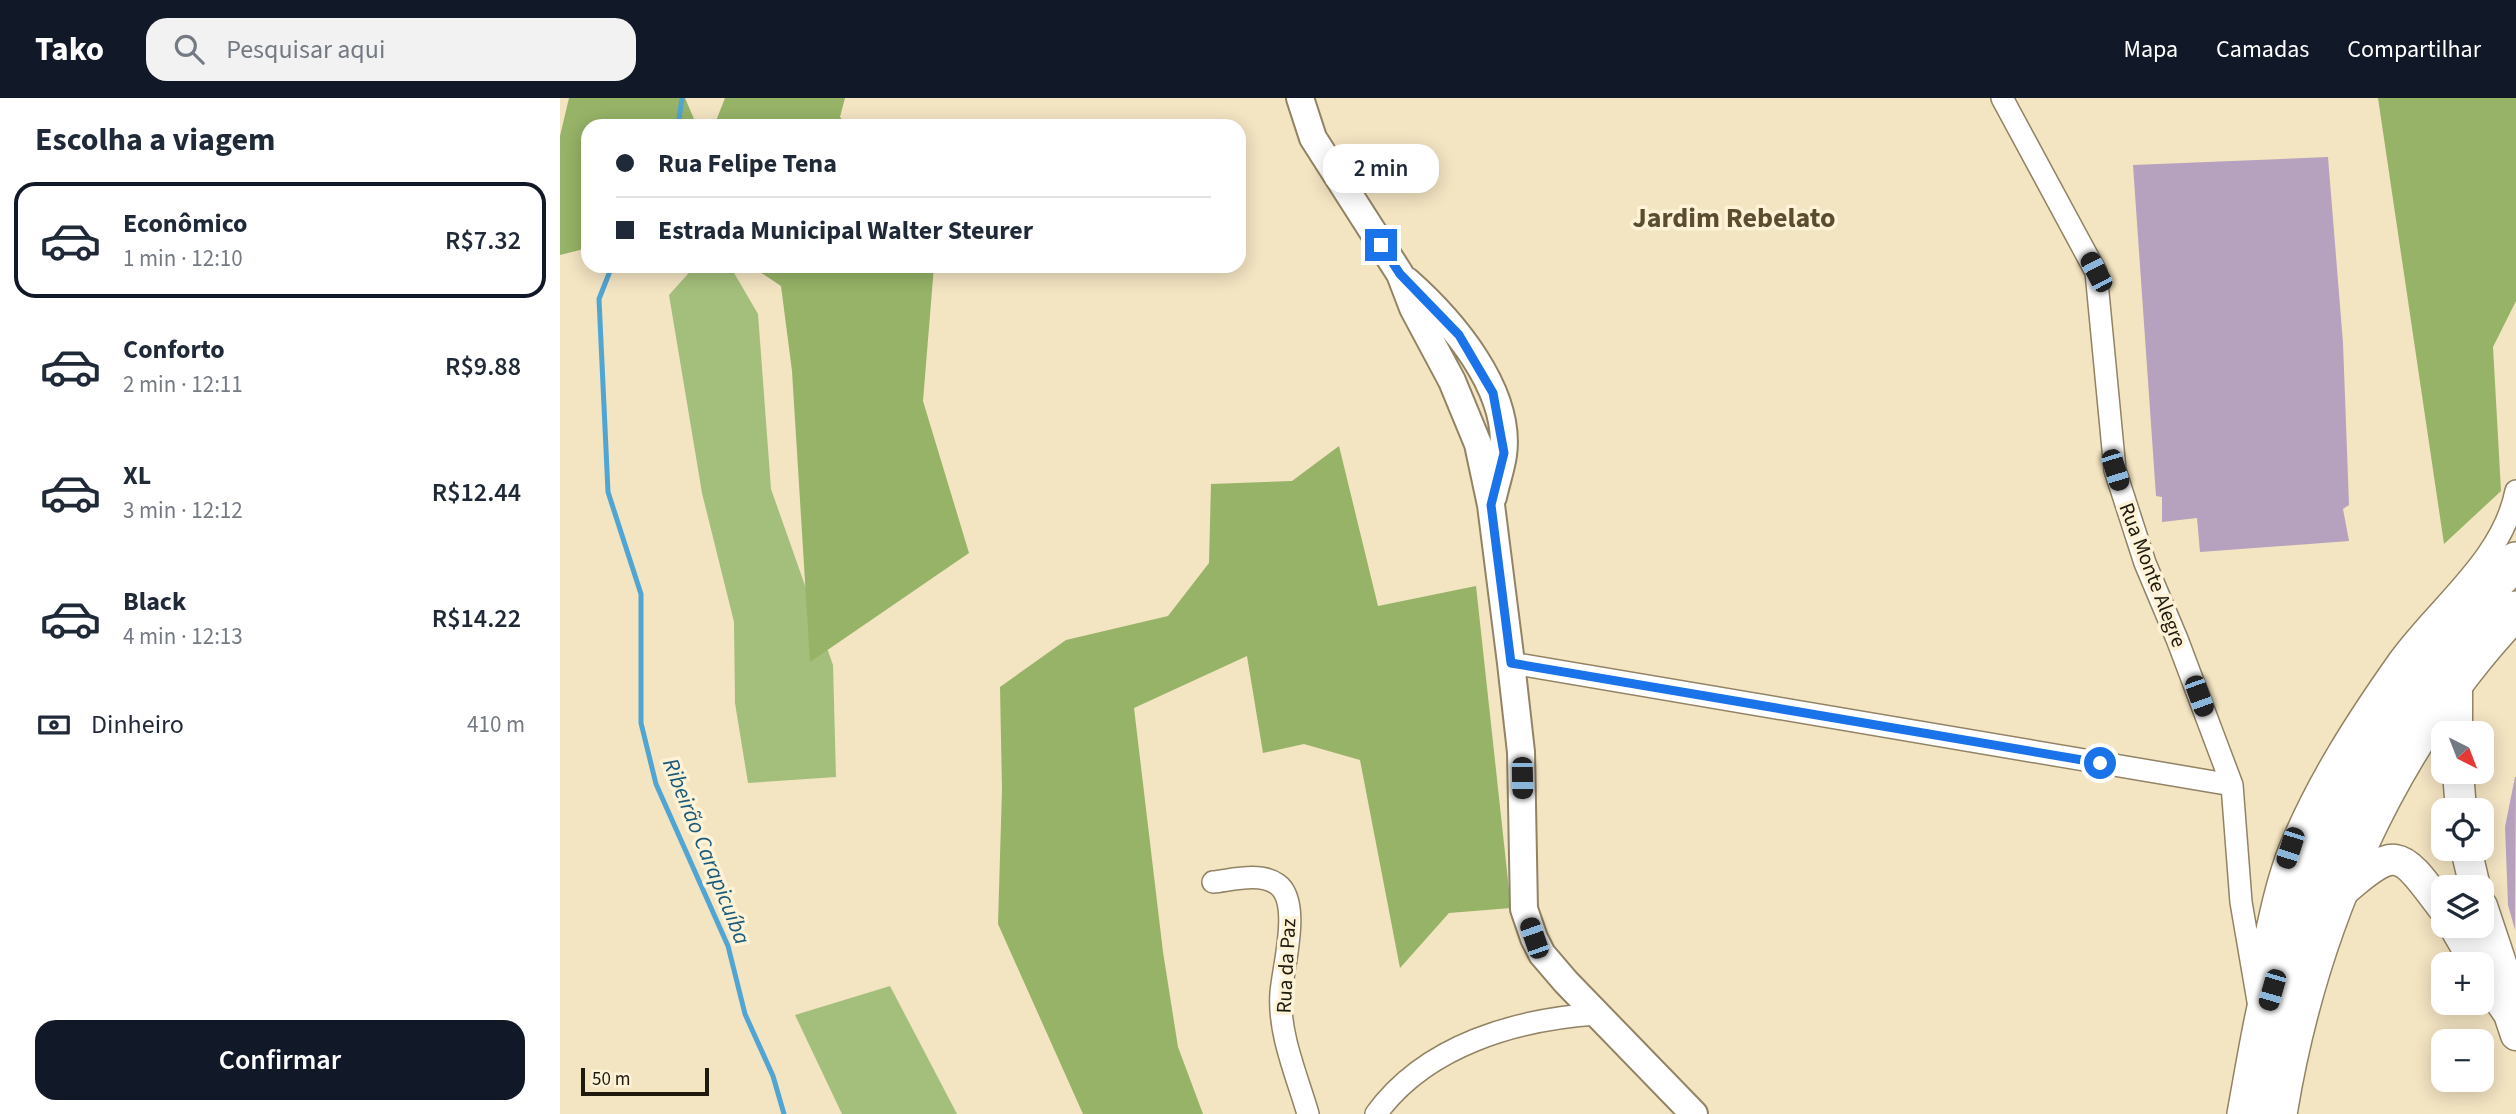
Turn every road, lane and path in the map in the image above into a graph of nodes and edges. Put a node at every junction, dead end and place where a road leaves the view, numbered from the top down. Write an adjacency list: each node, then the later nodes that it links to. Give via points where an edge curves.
1 (1300, 98): 6 (street, via 1313,138 1400,274 1459,335 1493,393 1504,453 1491,505)
2 (2002, 98): 9 (street, Rua Monte Alegre, via 2096,272 2115,470 2145,563)
3 (2516, 491): 11 (street, via 2509,519 2494,546 2402,656 2342,749 2290,848)
4 (2516, 561): 19 (highway, via 2442,642 2366,756 2330,820 2280,954)
5 (2516, 610): 7 (highway)
6 (1511, 663): 9 (street); 18 (street, via 1521,752 1524,909 1542,954)
7 (2457, 681): 8 (main road); 13 (highway, via 2409,751)
8 (2457, 721)
9 (2232, 785): 14 (street, Rua Monte Alegre)
10 (1213, 882): 21 (street, Rua da Paz, via 1264,877 1279,885 1289,902 1282,1023)
11 (2277, 888): 14 (street); 16 (street)
12 (2431, 892): 13 (main road, via 2405,862 2391,859 2373,865)
13 (2334, 899): 25 (highway, via 2305,987)
14 (2241, 902): 16 (street, Rua Monte Alegre)
15 (2492, 938): 20 (main road, via 2507,981)
16 (2255, 984): 19 (street, Rua Monte Alegre)
17 (2494, 995): 20 (main road)
18 (1598, 1014): 22 (street, via 1515,1026 1460,1047 1423,1068); 23 (street)
19 (2262, 1023): 24 (highway)
20 (2512, 1024)
21 (1308, 1114)
22 (1376, 1114)
23 (1693, 1114)
24 (2246, 1114)
25 (2278, 1114)

